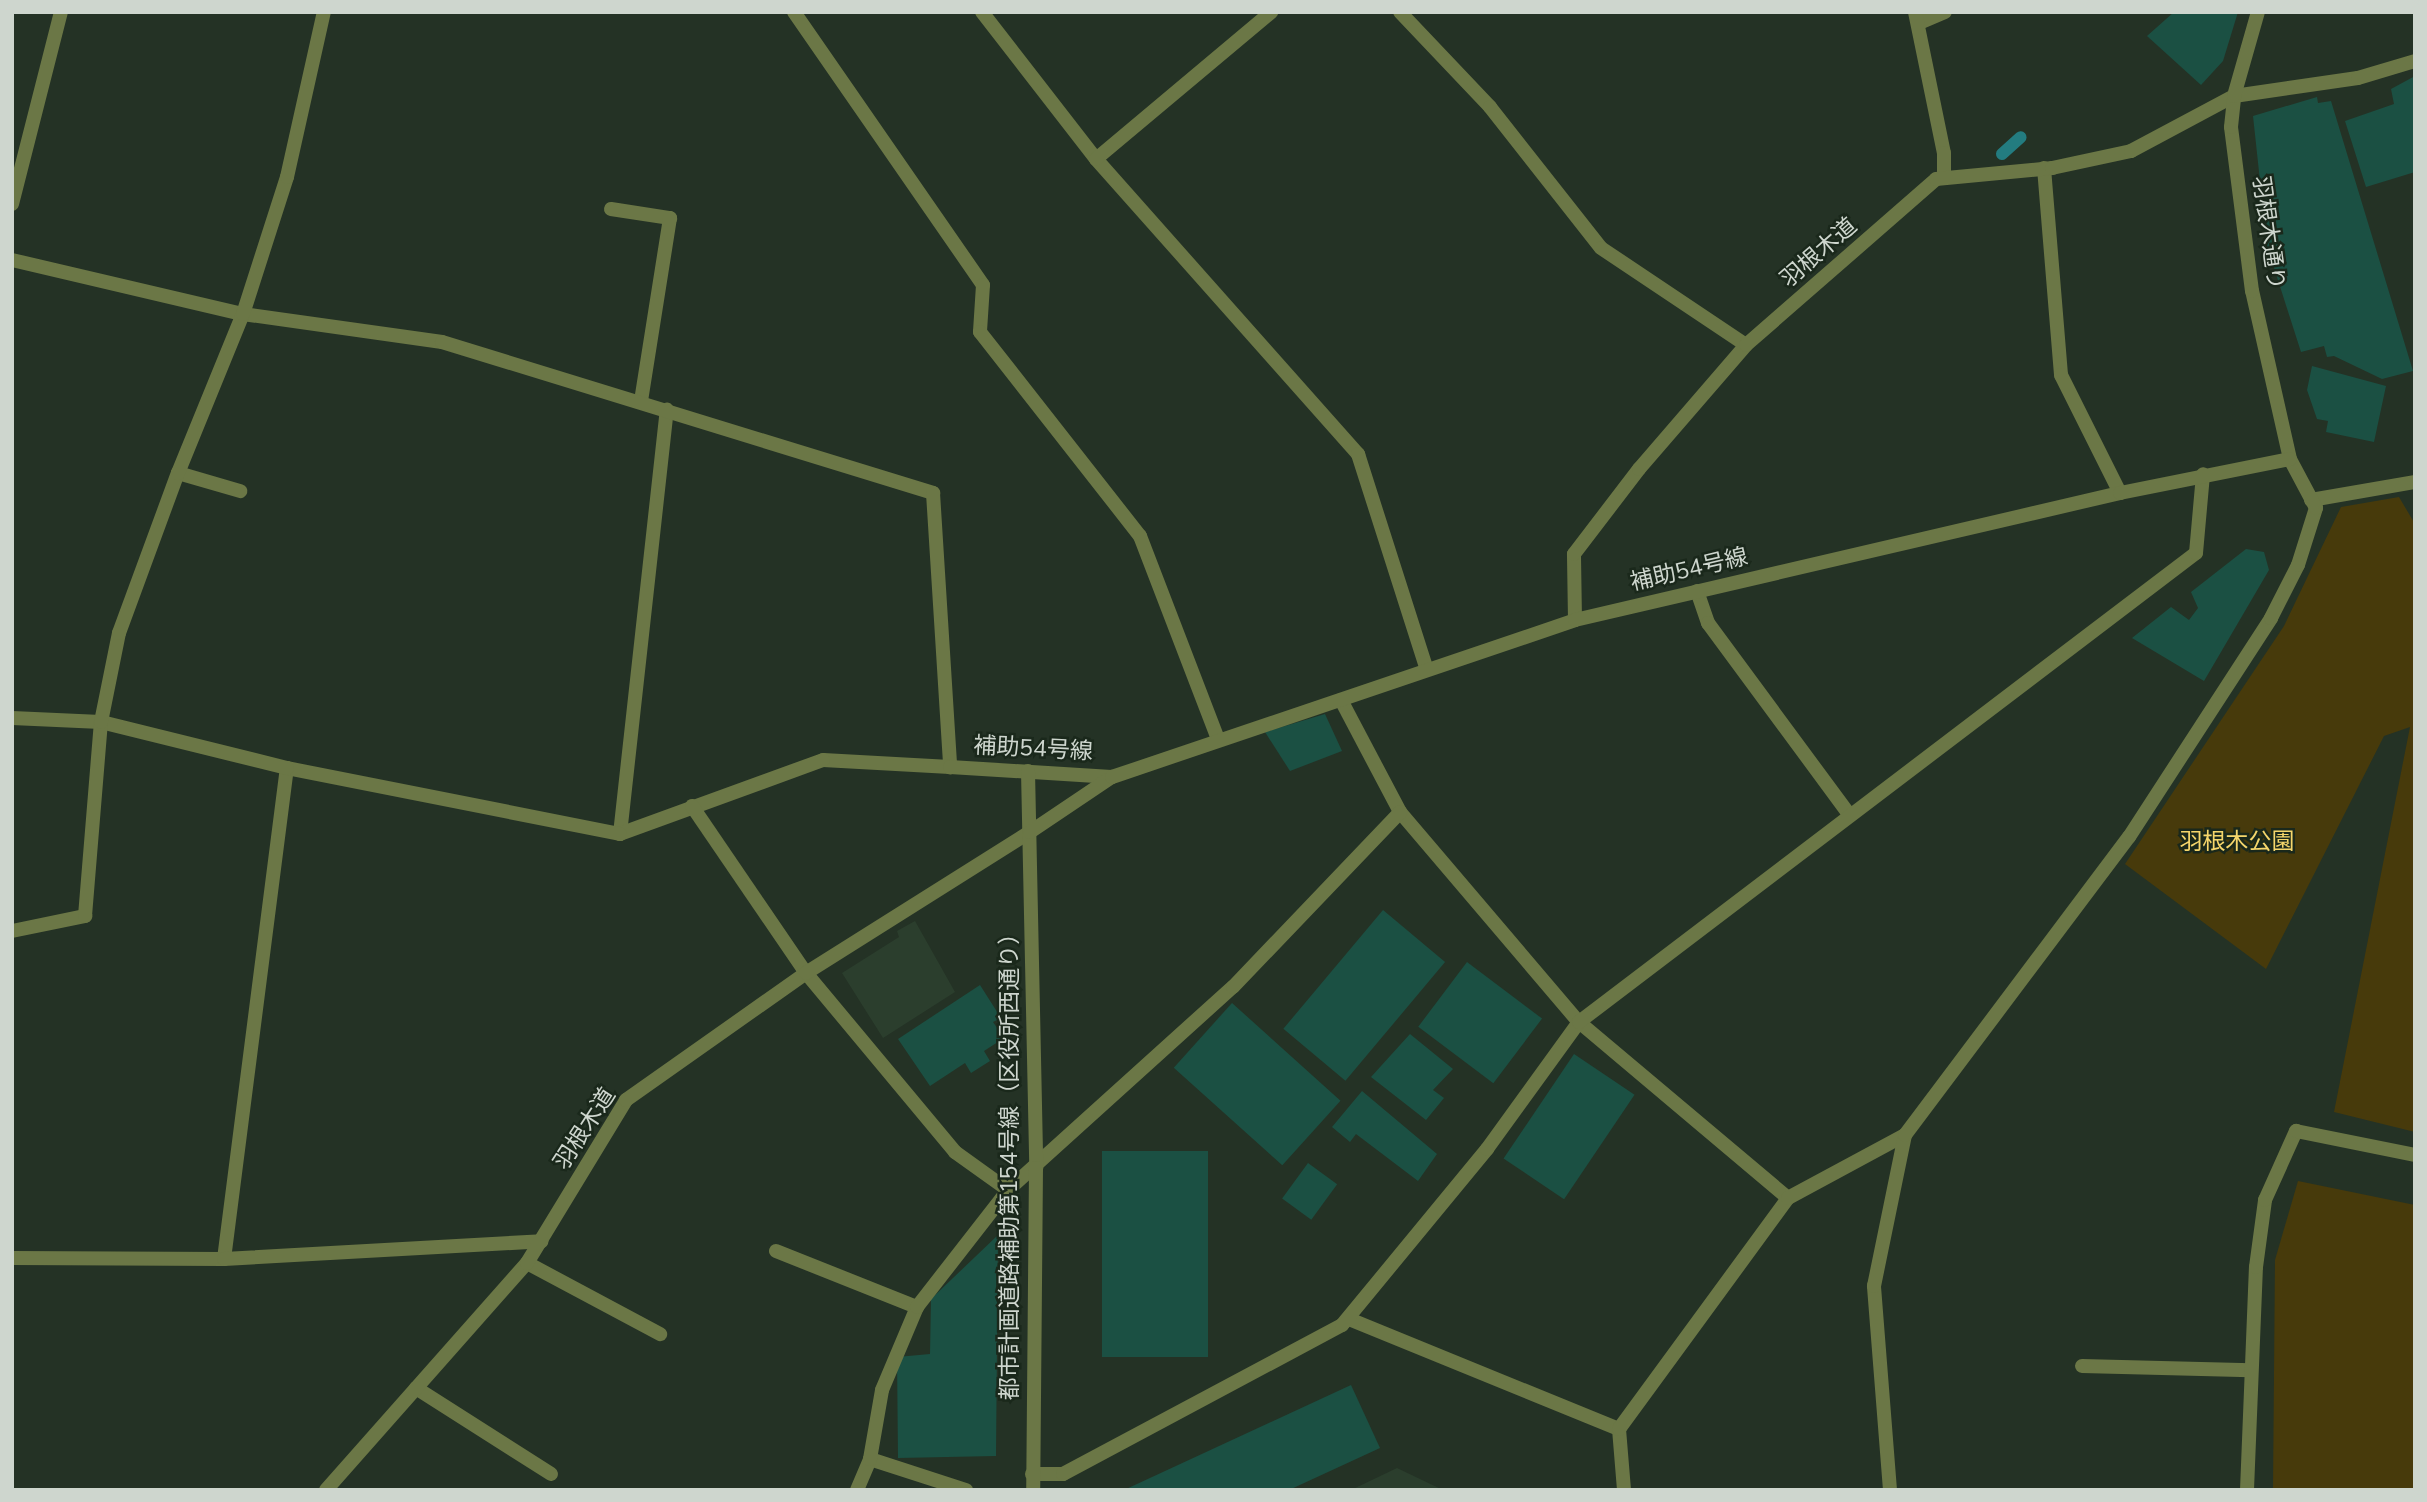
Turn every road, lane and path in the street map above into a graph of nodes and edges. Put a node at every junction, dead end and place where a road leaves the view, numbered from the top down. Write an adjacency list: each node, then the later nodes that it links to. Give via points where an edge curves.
1 (61, 12): 15 (street)
2 (324, 12): 18 (street, via 287,177)
3 (794, 12): 35 (street, via 983,285 980,332 1140,536)
4 (982, 12): 12 (street)
5 (1271, 12): 12 (street)
6 (1399, 12): 19 (street, via 1490,107 1601,248)
7 (1945, 12): 9 (street)
8 (2258, 12): 11 (street, 羽根木通り)
9 (1917, 17): 14 (street)
10 (2415, 61): 11 (street, via 2358,78)
11 (2234, 96): 13 (street, via 2131,151); 22 (street, 羽根木通り, via 2231,127 2252,291)
12 (1096, 159): 31 (street, via 1358,453)
13 (2044, 168): 14 (street); 27 (street, via 2061,375)
14 (1944, 176): 19 (street, 羽根木道)
15 (12, 204)
16 (611, 209): 20 (street, via 670,219)
17 (12, 260): 18 (street)
18 (243, 314): 20 (street, via 442,342); 23 (street)
19 (1746, 345): 30 (street, 羽根木道, via 1639,469 1574,554)
20 (641, 402): 21 (street)
21 (667, 411): 36 (street, via 933,493); 44 (street)
22 (2290, 459): 24 (street, 補助54号線); 28 (street, 羽根木通り)
23 (178, 473): 26 (street); 34 (street, via 119,633)
24 (2203, 474): 27 (street, 補助54号線); 42 (street, via 2196,553)
25 (2415, 482): 28 (street)
26 (240, 491)
27 (2120, 493): 29 (street, 補助54号線)
28 (2311, 500): 48 (street, via 2315,508 2298,565 2264,629 2129,837)
29 (1698, 591): 30 (street, 補助54号線); 42 (street, via 1708,623)
30 (1575, 620): 31 (street, 補助54号線)
31 (1426, 667): 32 (street, 補助54号線)
32 (1341, 700): 35 (street, 補助54号線); 41 (street)
33 (12, 718): 34 (street)
34 (102, 722): 37 (street); 45 (street, via 85,916)
35 (1218, 739): 39 (street, 補助54号線)
36 (950, 767): 38 (street, 補助54号線); 40 (street, 補助54号線, via 823,760)
37 (287, 768): 44 (street); 56 (street)
38 (1027, 771): 39 (street, 補助54号線); 43 (street, 都市計画道路補助第154号線（区役所西通り）)
39 (1112, 777): 43 (street, 補助54号線)
40 (692, 806): 44 (street, 補助54号線); 46 (street)
41 (1400, 812): 47 (street); 50 (street, via 1233,987)
42 (1849, 814): 47 (street)
43 (1030, 832): 46 (street, 羽根木道); 50 (street, 都市計画道路補助第154号線（区役所西通り）)
44 (620, 834)
45 (12, 931)
46 (806, 973): 51 (street, via 955,1152); 53 (street, 羽根木道, via 626,1100)
47 (1579, 1021): 52 (street); 59 (street, via 1487,1149)
48 (1905, 1135): 52 (street); 73 (street, via 1874,1286)
49 (2415, 1155): 62 (street, via 2295,1131 2265,1200)
50 (1036, 1168): 51 (street); 67 (street, 都市計画道路補助第154号線（区役所西通り）)
51 (1007, 1190): 58 (street)
52 (1788, 1198): 64 (street)
53 (541, 1241): 56 (street); 57 (street, 羽根木道)
54 (776, 1251): 58 (street)
55 (12, 1258): 56 (street)
56 (224, 1259)
57 (527, 1263): 60 (street); 63 (street, 羽根木道)
58 (917, 1307): 65 (street, via 882,1390)
59 (1349, 1319): 64 (street); 67 (street, via 1123,1445 1063,1474)
60 (660, 1334)
61 (2082, 1366): 62 (street)
62 (2251, 1370): 74 (street)
63 (416, 1388): 66 (street); 68 (street, 羽根木道)
64 (1619, 1429): 72 (street)
65 (870, 1459): 69 (street); 70 (street)
66 (551, 1474)
67 (1032, 1474): 71 (street, 都市計画道路補助第154号線（区役所西通り）)
68 (326, 1490)
69 (857, 1490)
70 (966, 1490)
71 (1033, 1490)
72 (1624, 1490)
73 (1890, 1490)
74 (2247, 1490)

